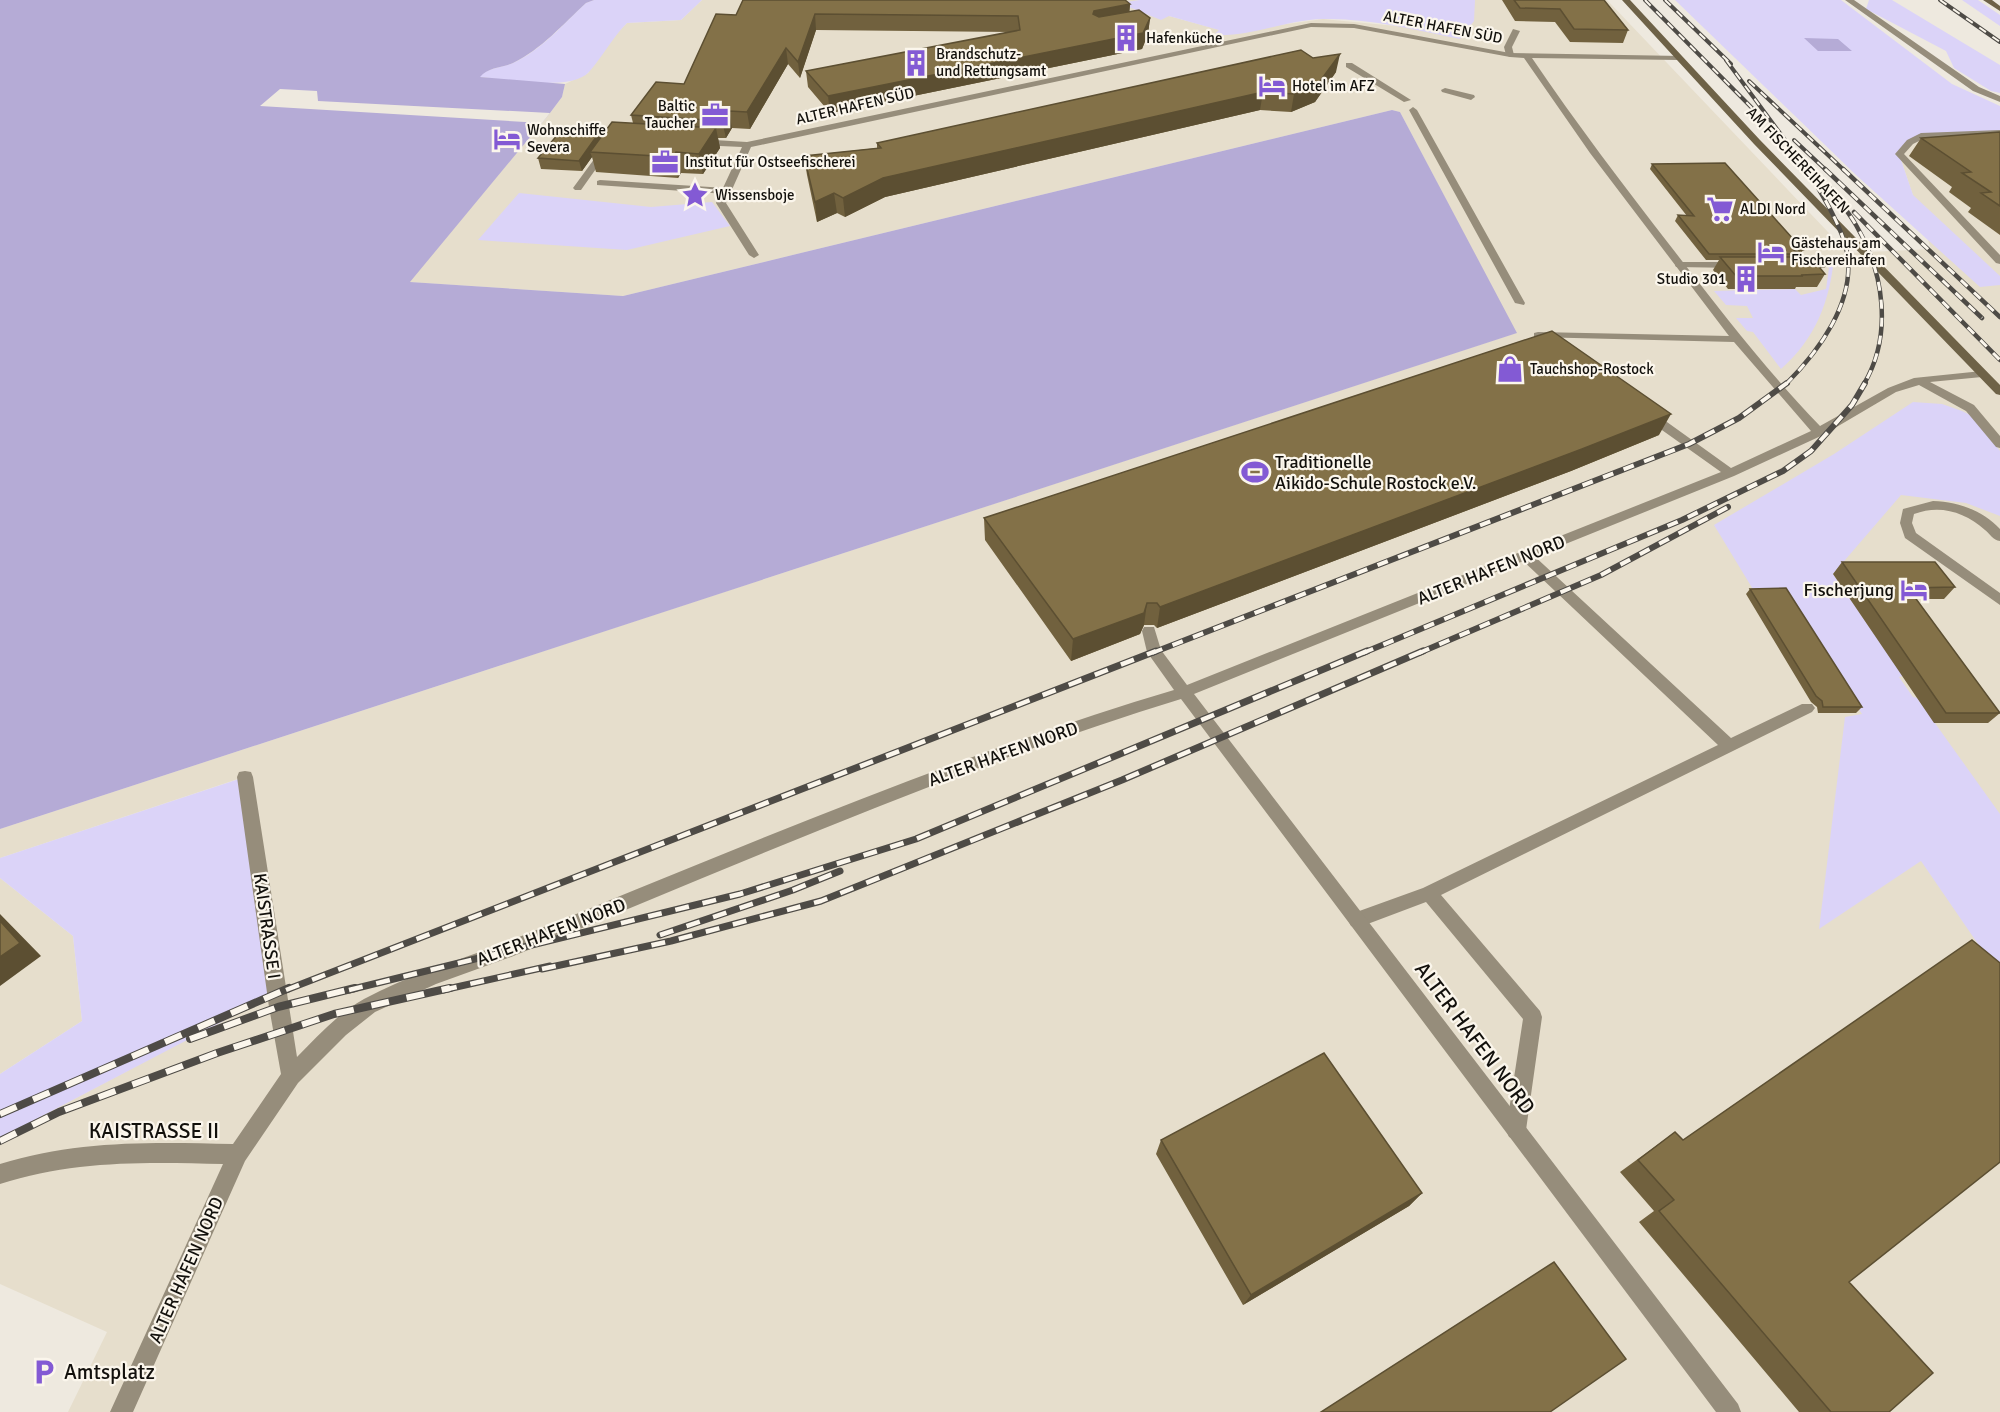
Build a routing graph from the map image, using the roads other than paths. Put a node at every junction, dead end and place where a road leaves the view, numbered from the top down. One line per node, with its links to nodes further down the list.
1 (1626, 0): 8 (street, AM FISCHEREIHAFEN)
2 (1849, 0): 12 (street)
3 (1987, 0): 4 (street)
4 (2000, 9)
5 (1516, 30): 6 (street)
6 (1510, 55): 7 (street, ALTER HAFEN SÜD); 20 (street, ALTER HAFEN SÜD)
7 (1527, 56): 8 (street, ALTER HAFEN SÜD); 26 (street)
8 (1678, 58): 33 (street, AM FISCHEREIHAFEN)
9 (1349, 65): 13 (street)
10 (1445, 90): 11 (street)
11 (1471, 97)
12 (2000, 99)
13 (1407, 100)
14 (1413, 110): 30 (street)
15 (551, 132): 17 (street)
16 (2000, 133): 25 (street)
17 (586, 135)
18 (614, 136): 22 (street)
19 (692, 142): 20 (street, ALTER HAFEN SÜD)
20 (747, 145): 23 (street)
21 (600, 183): 23 (street)
22 (578, 188)
23 (726, 191): 24 (street)
24 (754, 255)
25 (2000, 261)
26 (1680, 265): 27 (street); 31 (street)
27 (1747, 265)
28 (1780, 265): 29 (street)
29 (1824, 265)
30 (1520, 303)
31 (1738, 339): 32 (street); 37 (street)
32 (1557, 349)
33 (1982, 374): 34 (street, ALTER HAFEN NORD); 35 (street, AM FISCHEREIHAFEN)
34 (1918, 380): 37 (street, ALTER HAFEN NORD); 38 (street)
35 (2000, 392)
36 (1642, 410): 39 (street)
37 (1819, 432): 39 (street, ALTER HAFEN NORD)
38 (2000, 444)
39 (1730, 473): 41 (street, ALTER HAFEN NORD)
40 (2000, 537): 42 (street)
41 (1526, 556): 44 (street, ALTER HAFEN NORD); 46 (street)
42 (2000, 600)
43 (1149, 631): 44 (street, ALTER HAFEN NORD)
44 (1185, 692): 49 (street, ALTER HAFEN NORD); 50 (street, ALTER HAFEN NORD)
45 (1807, 708): 46 (street)
46 (1729, 746): 48 (street)
47 (244, 777): 50 (street, KAISTRASSE I)
48 (1429, 893): 49 (street); 51 (street)
49 (1357, 920): 51 (street, ALTER HAFEN NORD)
50 (291, 1076): 52 (street, ALTER HAFEN NORD)
51 (1516, 1130): 55 (street, ALTER HAFEN NORD)
52 (238, 1154): 53 (street, KAISTRASSE II); 54 (street, ALTER HAFEN NORD)
53 (0, 1174)
54 (121, 1412)
55 (1730, 1412)

